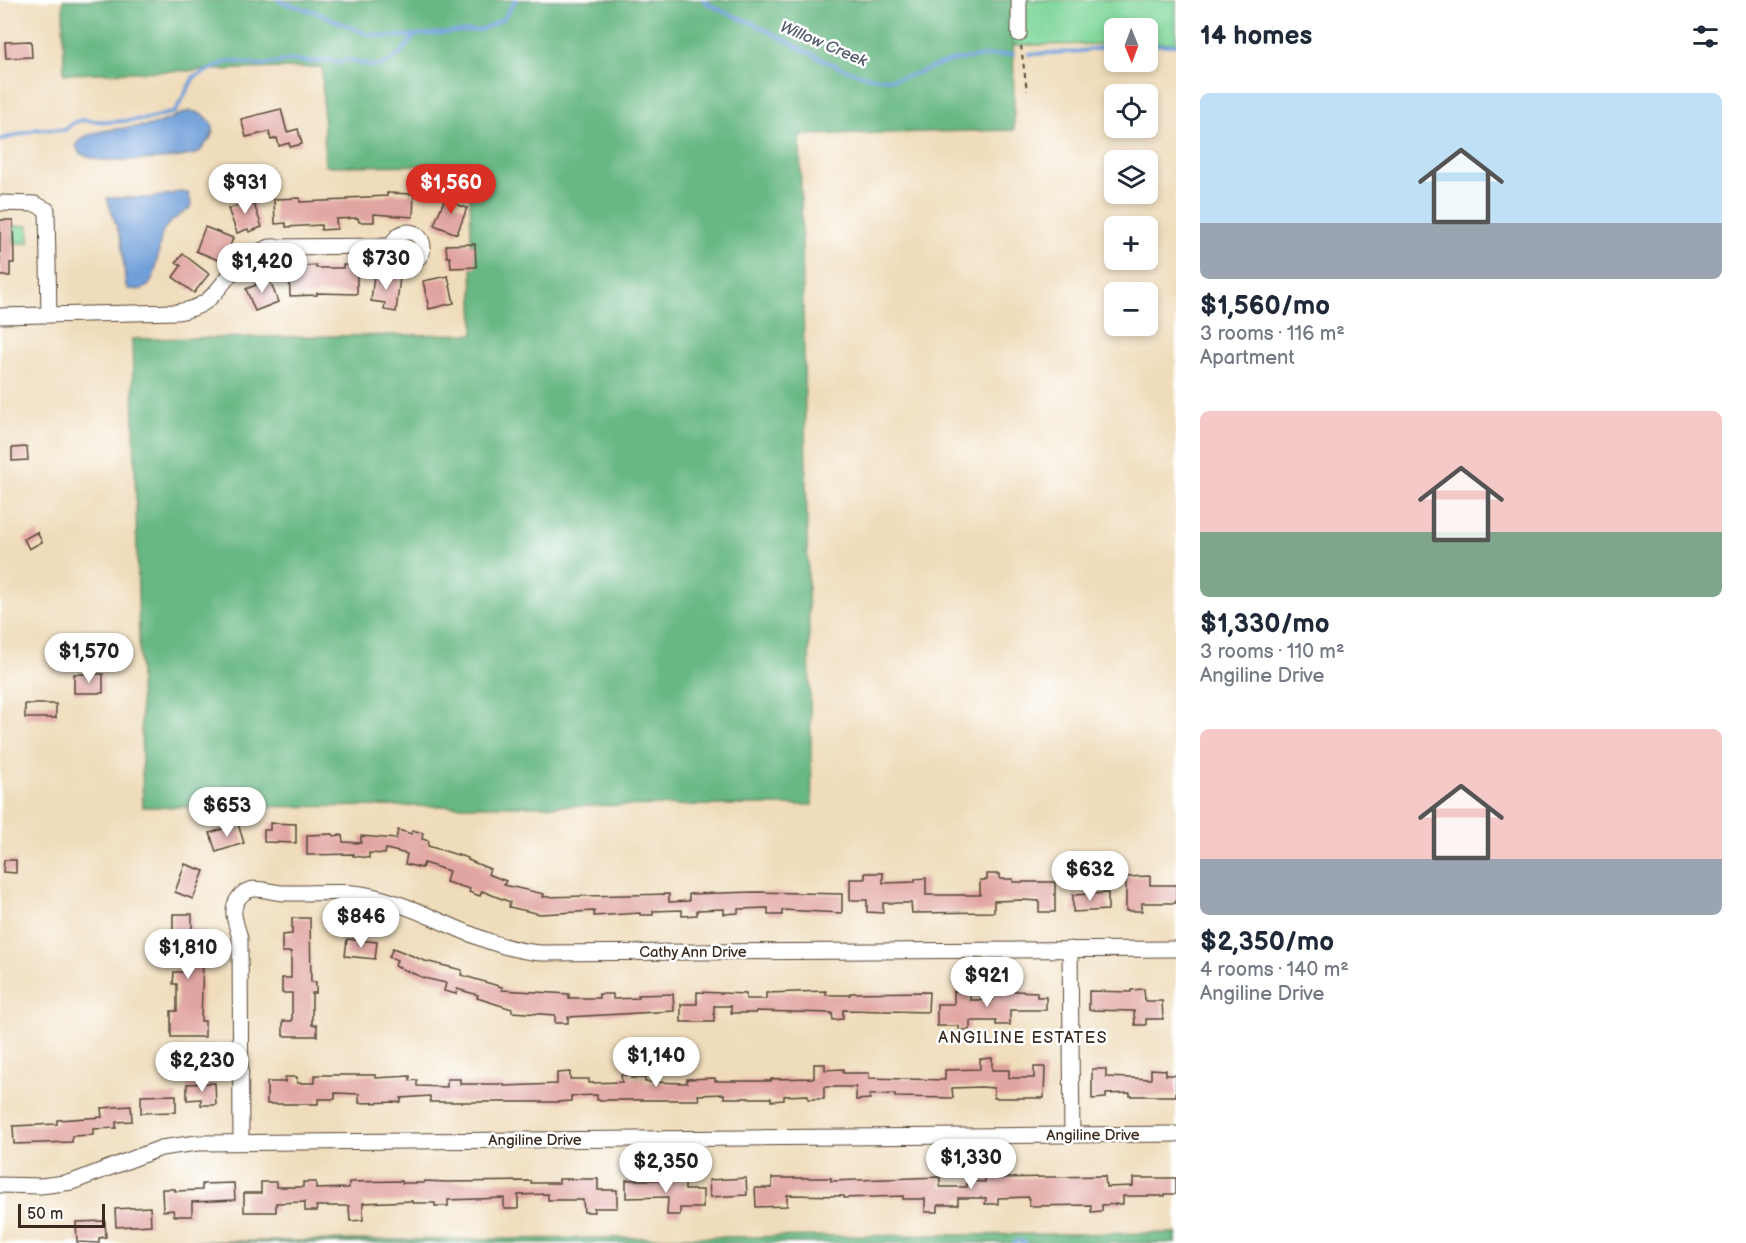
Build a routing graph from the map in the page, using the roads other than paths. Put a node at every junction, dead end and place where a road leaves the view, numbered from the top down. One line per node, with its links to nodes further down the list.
1 (1019, 0): 2 (street)
2 (1019, 34)
3 (0, 203): 5 (street)
4 (393, 246): 5 (street)
5 (49, 315): 6 (street)
6 (0, 316)
7 (1176, 949): 8 (street, Cathy Ann Drive)
8 (1070, 950): 10 (street); 11 (street, Cathy Ann Drive)
9 (1176, 1134): 10 (street, Angiline Drive)
10 (1072, 1135): 11 (street, Angiline Drive)
11 (241, 1142): 12 (street, Angiline Drive)
12 (3, 1186)

